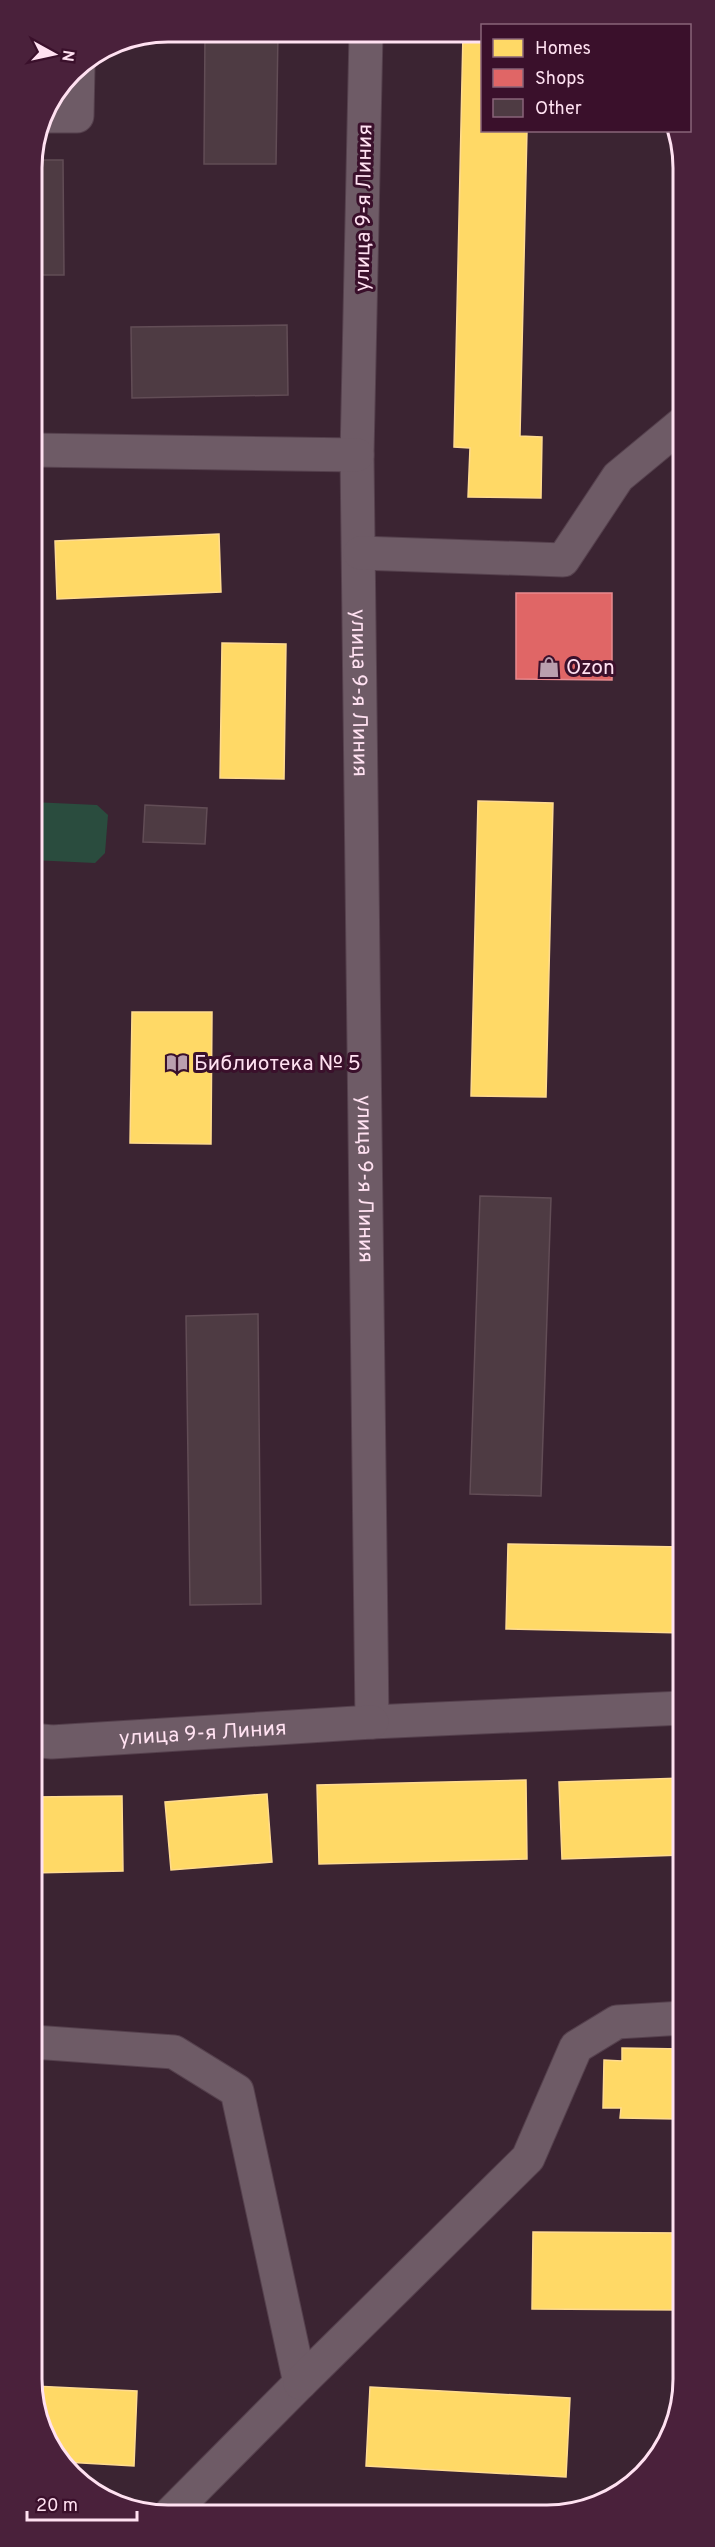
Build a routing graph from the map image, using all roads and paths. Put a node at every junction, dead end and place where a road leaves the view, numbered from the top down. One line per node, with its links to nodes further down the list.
1 (366, 42): 6 (street, улица 9-я Линия)
2 (78, 84): 3 (street)
3 (54, 116)
4 (673, 431): 7 (street)
5 (42, 450): 6 (street)
6 (357, 455): 7 (street, улица 9-я Линия)
7 (360, 553): 9 (street, улица 9-я Линия)
8 (673, 1708): 9 (street, улица 9-я Линия)
9 (372, 1722): 10 (street, улица 9-я Линия)
10 (42, 1741)
11 (673, 2019): 13 (street)
12 (42, 2043): 13 (street)
13 (300, 2383): 14 (street)
14 (179, 2505)

